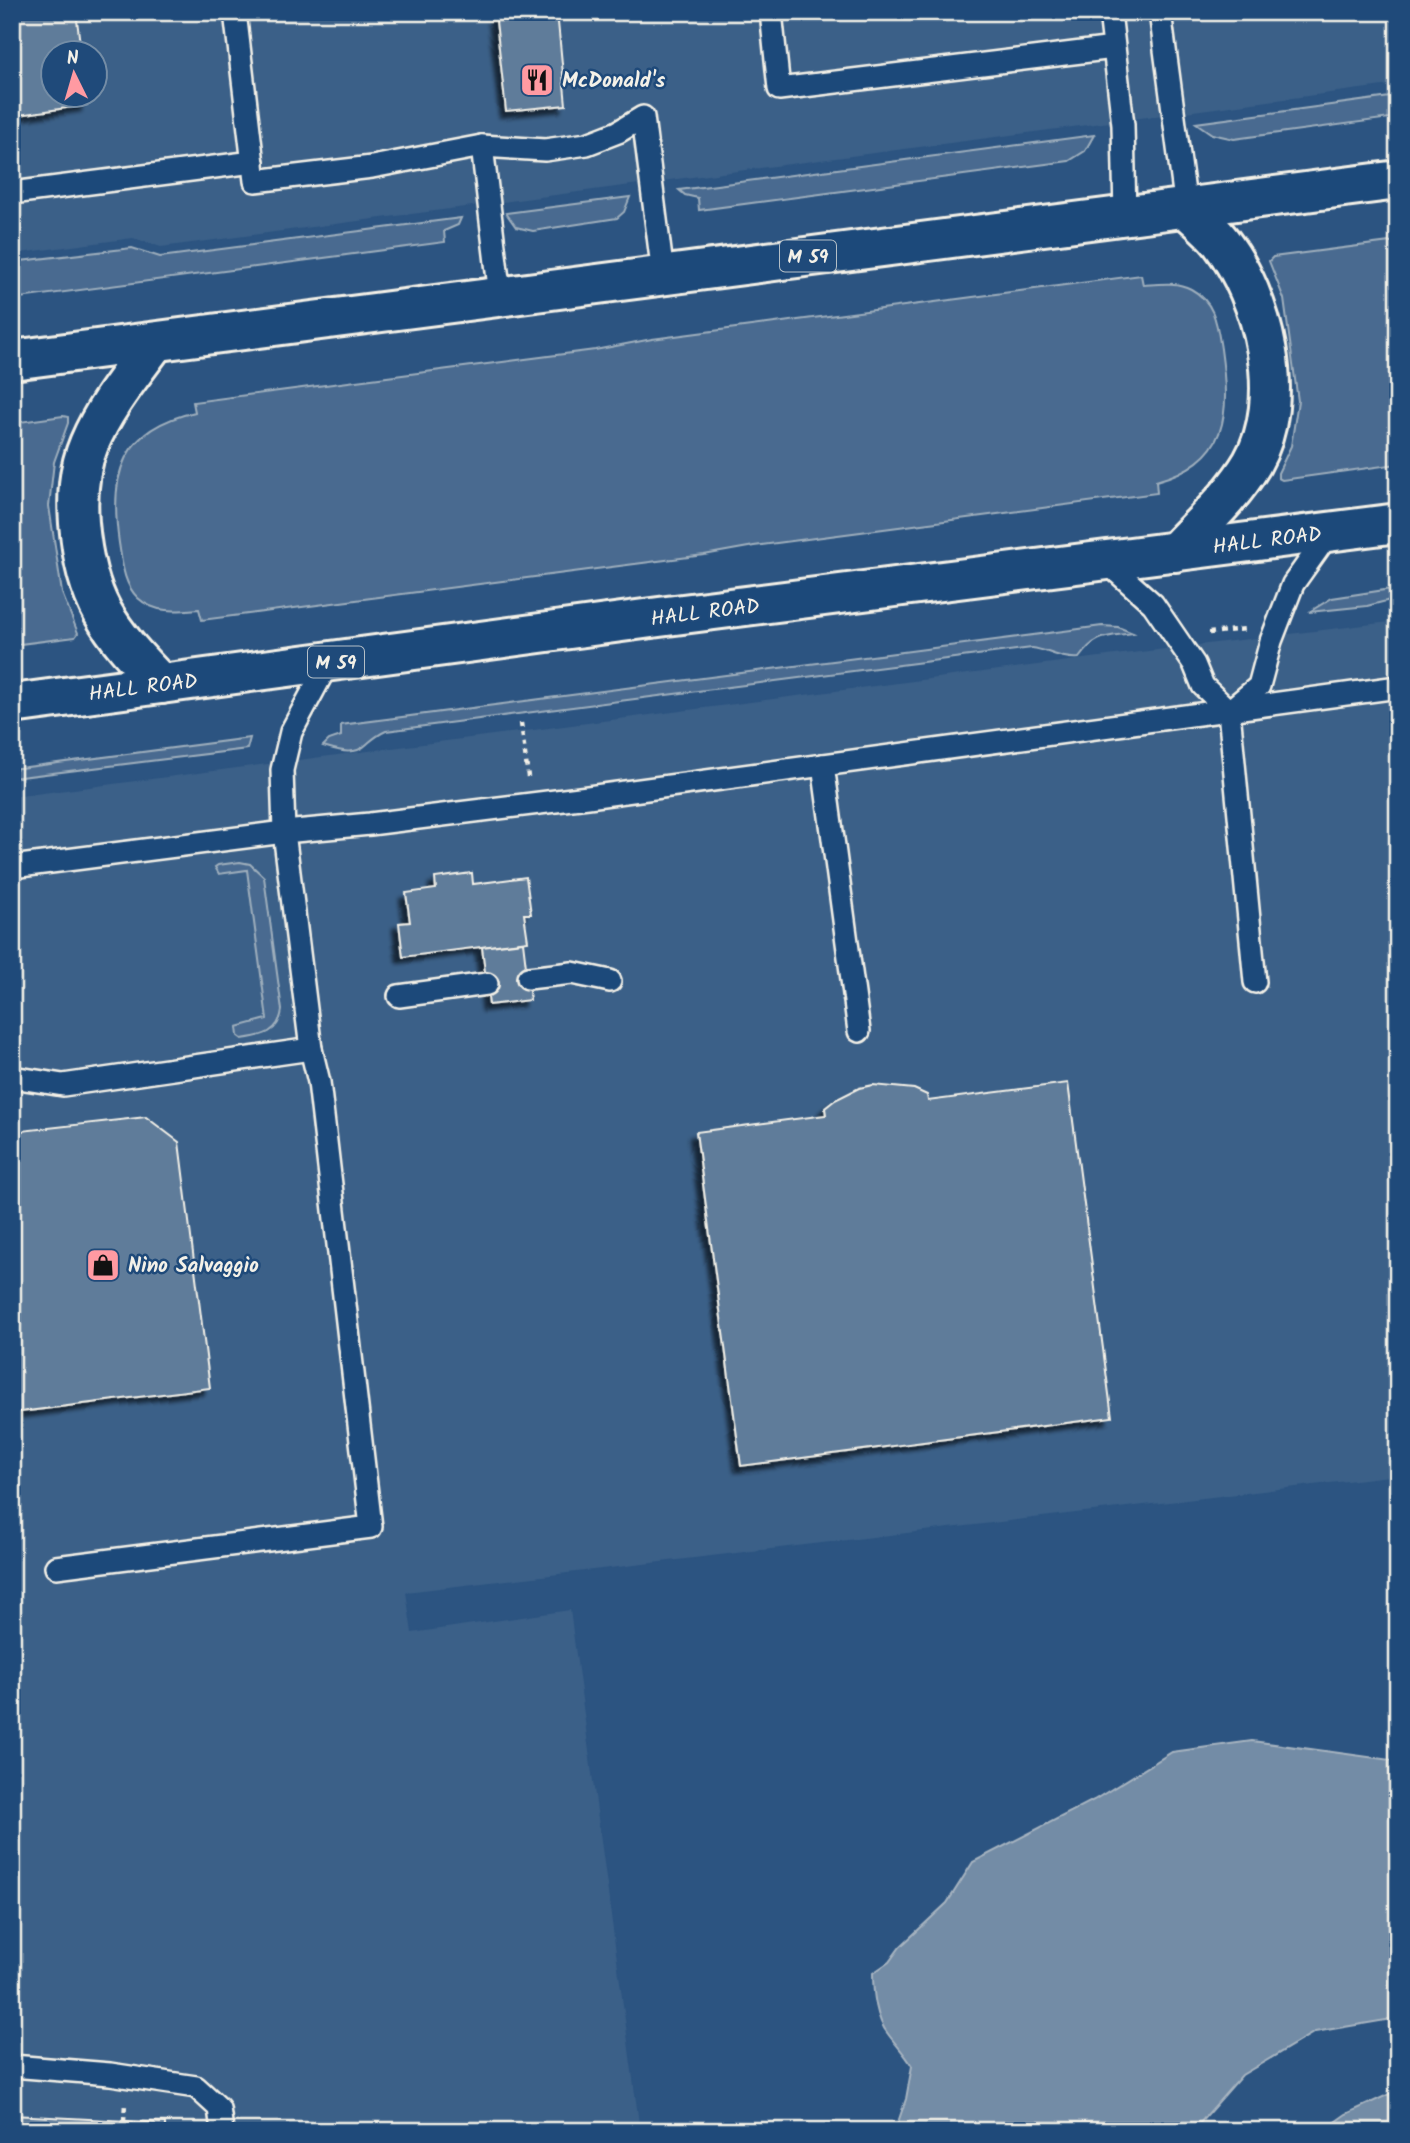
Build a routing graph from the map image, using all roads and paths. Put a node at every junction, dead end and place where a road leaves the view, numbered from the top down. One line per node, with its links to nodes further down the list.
1 (235, 12): 7 (lane)
2 (771, 12): 5 (lane)
3 (1110, 12): 5 (lane)
4 (1160, 12): 10 (lane)
5 (1114, 48): 11 (lane)
6 (482, 146): 7 (lane); 12 (lane); 13 (lane)
7 (253, 162): 9 (lane)
8 (1398, 180): 10 (highway, M 59)
9 (12, 193)
10 (1186, 208): 11 (highway, M 59); 18 (highway)
11 (1125, 216): 12 (highway, M 59)
12 (663, 275): 13 (highway, M 59)
13 (500, 296): 14 (highway, M 59)
14 (155, 341): 15 (highway, M 59); 23 (highway)
15 (12, 360)
16 (1398, 523): 17 (highway, HALL ROAD / M 59)
17 (1330, 532): 18 (highway, HALL ROAD / M 59); 26 (lane)
18 (1174, 552): 19 (highway, HALL ROAD / M 59)
19 (1105, 561): 22 (highway, HALL ROAD / M 59); 26 (lane)
20 (1253, 628): 21 (path)
21 (1198, 635)
22 (328, 663): 23 (highway, HALL ROAD / M 59); 30 (lane)
23 (161, 684): 25 (highway, HALL ROAD / M 59)
24 (1398, 687): 26 (lane)
25 (12, 704)
26 (1228, 711): 28 (lane); 34 (lane)
27 (521, 723): 29 (path)
28 (823, 765): 30 (lane); 37 (lane)
29 (528, 777)
30 (284, 832): 31 (lane); 38 (lane)
31 (12, 867)
32 (528, 978): 33 (lane)
33 (610, 981)
34 (1255, 982)
35 (487, 984): 36 (lane)
36 (399, 996)
37 (859, 1031)
38 (311, 1049): 39 (lane); 40 (lane)
39 (12, 1077)
40 (56, 1567)
41 (12, 2066): 44 (lane)
42 (125, 2099): 43 (path)
43 (124, 2121)
44 (222, 2131)

